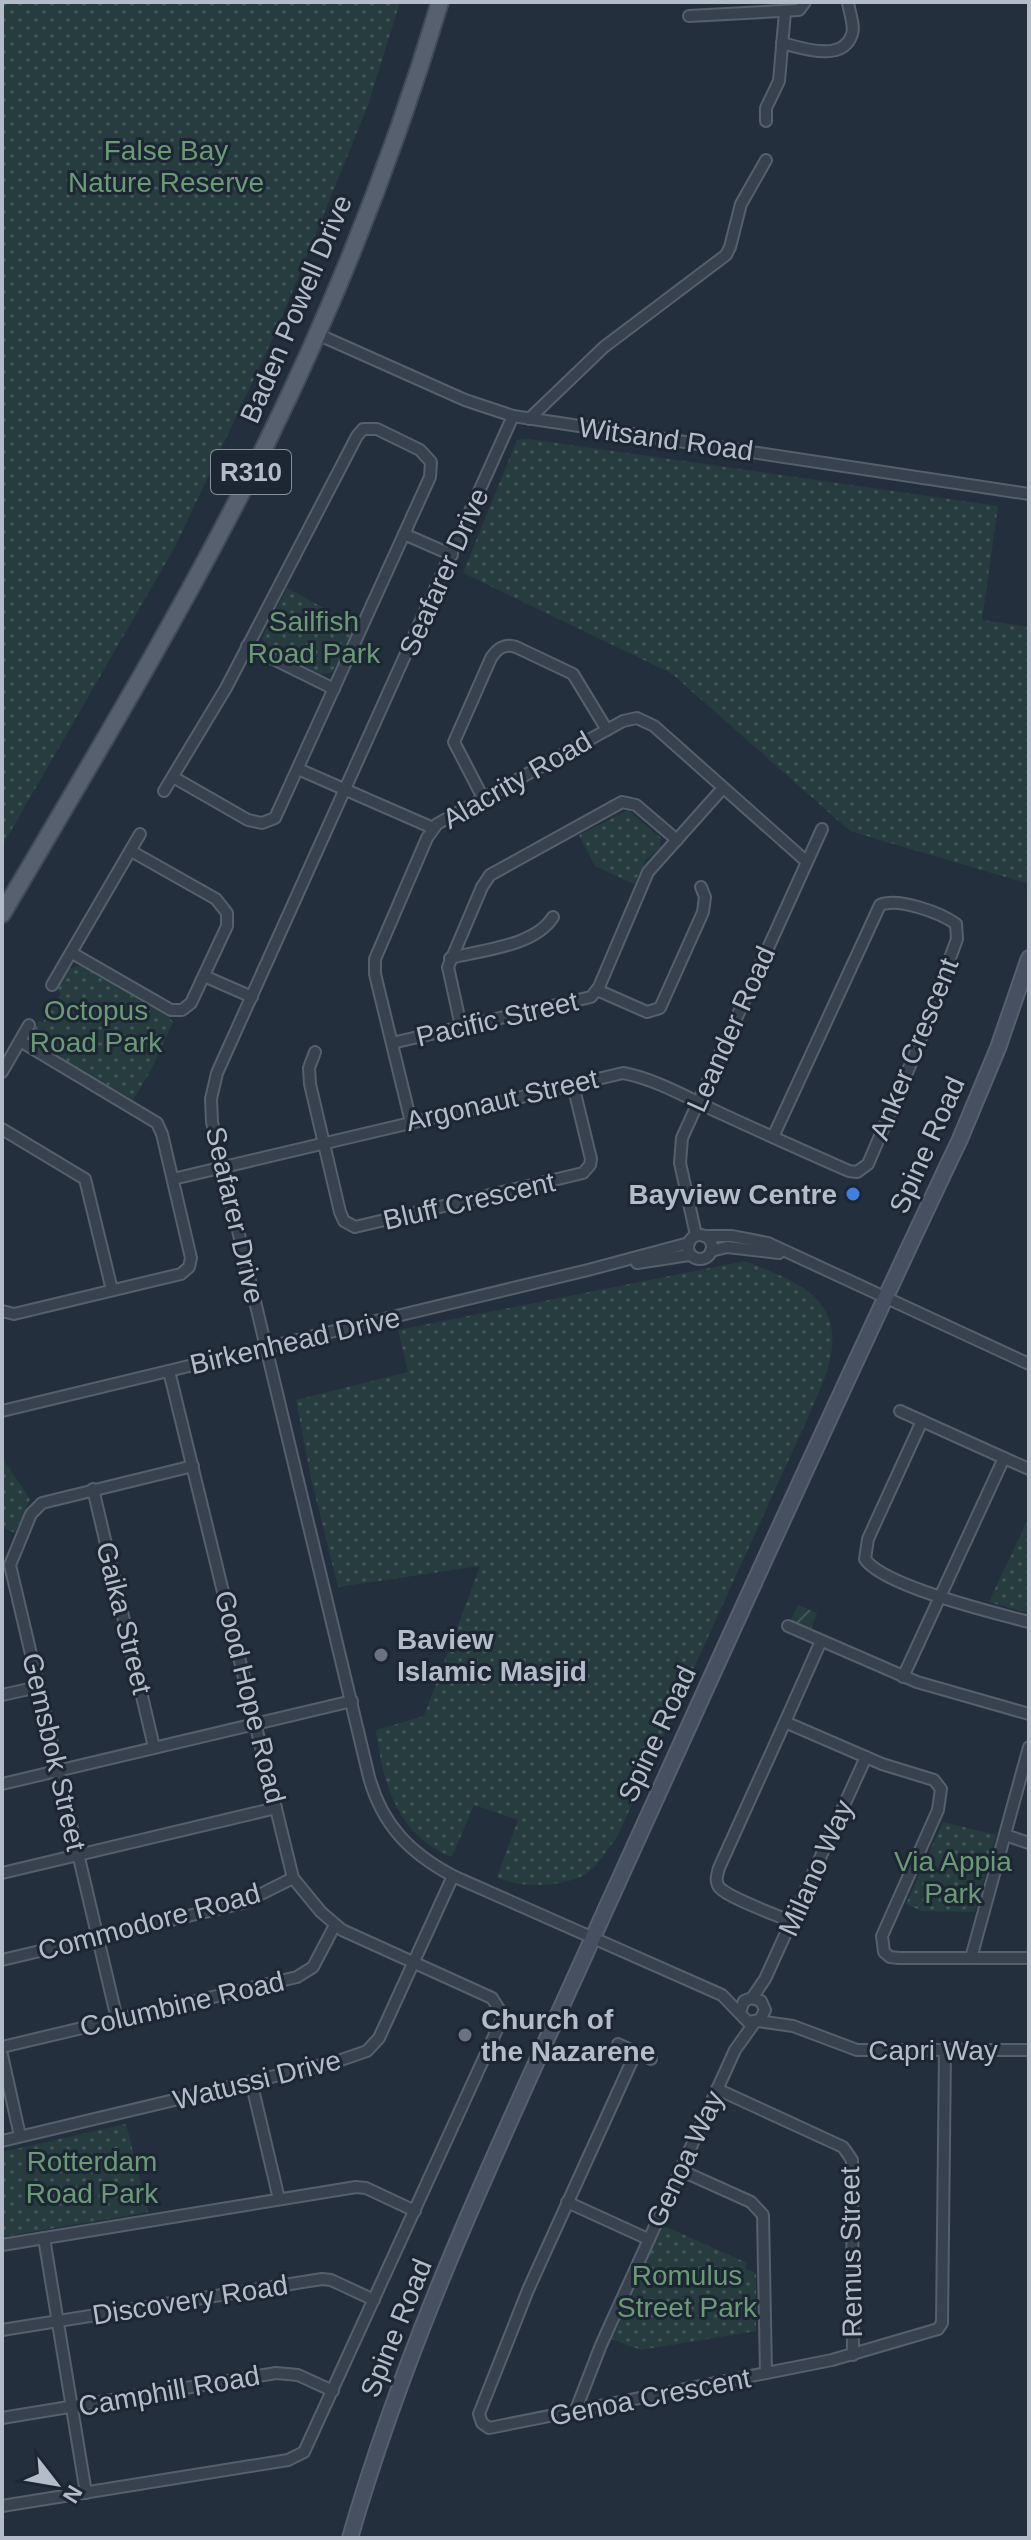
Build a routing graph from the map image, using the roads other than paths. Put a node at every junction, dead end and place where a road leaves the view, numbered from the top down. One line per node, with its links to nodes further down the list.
1 (440, 2): 9 (main road, Baden Powell Drive / R310)
2 (805, 2): 4 (street)
3 (848, 2): 6 (street)
4 (785, 12): 5 (street); 6 (street)
5 (689, 16)
6 (782, 43): 7 (street)
7 (766, 121)
8 (766, 160): 11 (street)
9 (317, 334): 10 (street, Witsand Road); 31 (main road, Baden Powell Drive / R310)
10 (513, 416): 11 (street, Witsand Road); 14 (street, Seafarer Drive)
11 (529, 419): 12 (street, Witsand Road)
12 (1029, 494)
13 (404, 534): 14 (street); 15 (street); 16 (street)
14 (452, 555): 21 (street, Seafarer Drive)
15 (247, 646): 16 (street); 19 (street)
16 (334, 689): 18 (street)
17 (607, 730): 20 (street, Alacrity Road); 23 (street, Alacrity Road); 23 (street)
18 (298, 769): 19 (street); 21 (street)
19 (173, 777): 22 (street)
20 (723, 788): 27 (street, Pacific Street); 29 (street, Alacrity Road)
21 (346, 789): 24 (street); 39 (street, Seafarer Drive)
22 (164, 791)
23 (483, 798): 24 (street, Alacrity Road)
24 (433, 828): 43 (street, Alacrity Road)
25 (822, 829): 29 (street, Leander Road)
26 (140, 834): 28 (street)
27 (677, 840): 34 (street); 38 (street, Pacific Street)
28 (131, 851): 33 (street); 36 (street)
29 (807, 862): 47 (street, Leander Road)
30 (701, 887): 38 (street)
31 (2, 914)
32 (553, 917): 34 (street)
33 (72, 953): 36 (street); 37 (street)
34 (450, 958): 41 (street)
35 (1029, 958): 58 (main road, Spine Road)
36 (204, 976): 39 (street)
37 (52, 985)
38 (597, 990): 41 (street, Pacific Street)
39 (252, 997): 52 (street, Seafarer Drive)
40 (29, 1025): 42 (street)
41 (461, 1026): 43 (street, Pacific Street)
42 (20, 1041): 45 (street); 53 (street)
43 (392, 1043): 48 (street, Alacrity Road)
44 (315, 1052): 51 (street)
45 (2, 1072)
46 (573, 1085): 47 (street, Argonaut Street); 48 (street, Argonaut Street); 51 (street, Bluff Crescent)
47 (698, 1102): 50 (street, Argonaut Street); 54 (street, Leander Road)
48 (411, 1122): 51 (street, Argonaut Street)
49 (2, 1129): 57 (street)
50 (773, 1137): 50 (street, Anker Crescent)
51 (324, 1142): 52 (street, Argonaut Street)
52 (222, 1167): 53 (street, Argonaut Street); 60 (street, Seafarer Drive)
53 (173, 1179): 57 (street)
54 (694, 1242): 55 (street, Leander Road); 55 (street, Birkenhead Drive); 56 (street, Birkenhead Drive); 60 (street, Birkenhead Drive)
55 (711, 1251): 56 (street, Birkenhead Drive)
56 (789, 1254): 58 (street, Birkenhead Drive)
57 (112, 1290): 59 (street)
58 (885, 1298): 61 (street, Birkenhead Drive); 95 (main road, Spine Road)
59 (2, 1311)
60 (267, 1348): 62 (street, Birkenhead Drive); 77 (street, Seafarer Drive)
61 (1029, 1364)
62 (169, 1371): 63 (street, Birkenhead Drive); 67 (street, Good Hope Road)
63 (2, 1411)
64 (900, 1411): 65 (street)
65 (922, 1421): 66 (street); 70 (street)
66 (1004, 1458): 68 (street); 70 (street)
67 (193, 1466): 69 (street, Gemsbok Street); 80 (street, Good Hope Road)
68 (1029, 1469)
69 (93, 1489): 75 (street, Gemsbok Street); 81 (street, Gaika Street)
70 (939, 1597): 71 (street); 74 (street)
71 (1029, 1622)
72 (788, 1626): 73 (street)
73 (821, 1641): 74 (street); 79 (street)
74 (903, 1677): 78 (street)
75 (38, 1687): 76 (street); 84 (street, Gemsbok Street)
76 (2, 1695)
77 (352, 1701): 80 (street); 91 (street, Seafarer Drive)
78 (1029, 1714)
79 (785, 1722): 83 (street); 93 (street)
80 (256, 1723): 81 (street); 86 (street, Good Hope Road)
81 (154, 1747): 84 (street)
82 (1029, 1747): 87 (street)
83 (866, 1757): 93 (street, Milano Way); 97 (street)
84 (58, 1771): 85 (street); 89 (street, Gemsbok Street)
85 (2, 1784)
86 (276, 1808): 89 (street); 92 (street, Good Hope Road)
87 (1005, 1835): 88 (street); 97 (street)
88 (1029, 1843)
89 (78, 1855): 90 (street); 96 (street, Gemsbok Street)
90 (2, 1873)
91 (453, 1876): 95 (street, Seafarer Drive); 100 (street, Watussi Drive)
92 (293, 1878): 94 (street, Good Hope Road); 96 (street, Commodore Road)
93 (792, 1922): 102 (street, Milano Way)
94 (335, 1925): 100 (street, Good Hope Road); 104 (street, Columbine Road)
95 (594, 1936): 101 (street, Capri Way); 137 (main road, Spine Road)
96 (98, 1937): 99 (street, Commodore Road); 104 (street, Gemsbok Street)
97 (971, 1958): 98 (street)
98 (1029, 1958)
99 (2, 1960)
100 (413, 1962): 115 (street, Watussi Drive); 122 (street, Good Hope Road)
101 (722, 1995): 102 (street, Capri Way); 103 (street, Capri Way)
102 (756, 2001): 103 (street); 105 (street); 106 (street, Capri Way)
103 (741, 2014): 105 (street); 107 (street, Genoa Way)
104 (117, 2019): 109 (street, Columbine Road)
105 (757, 2022): 106 (street, Capri Way); 107 (street, Genoa Way)
106 (793, 2026): 110 (street, Capri Way)
107 (740, 2041): 116 (street, Genoa Way)
108 (618, 2044): 112 (street)
109 (2, 2047)
110 (945, 2050): 111 (street, Capri Way); 129 (street, Genoa Crescent)
111 (1029, 2050)
112 (636, 2052): 114 (street); 121 (street, Genoa Crescent)
113 (2, 2055): 117 (street)
114 (651, 2059)
115 (251, 2081): 117 (street, Watussi Drive); 120 (street)
116 (717, 2089): 119 (street, Genoa Way); 129 (street, Remus Street)
117 (20, 2136): 118 (street, Watussi Drive)
118 (2, 2141)
119 (680, 2170): 124 (street, Genoa Way); 130 (street)
120 (279, 2199): 122 (street); 123 (street)
121 (567, 2202): 124 (street); 133 (street, Genoa Crescent)
122 (415, 2211): 126 (street)
123 (44, 2238): 125 (street); 127 (street)
124 (648, 2239): 133 (street, Genoa Way)
125 (2, 2245)
126 (374, 2300): 127 (street, Discovery Road); 131 (street)
127 (58, 2321): 128 (street, Discovery Road); 132 (street)
128 (2, 2330)
129 (853, 2355): 130 (street, Genoa Crescent)
130 (766, 2373): 133 (street, Genoa Crescent)
131 (333, 2391): 132 (street, Camphill Road); 135 (street)
132 (72, 2407): 134 (street, Camphill Road); 135 (street)
133 (575, 2412)
134 (2, 2418)
135 (86, 2493): 136 (street)
136 (2, 2506)
137 (350, 2538)

